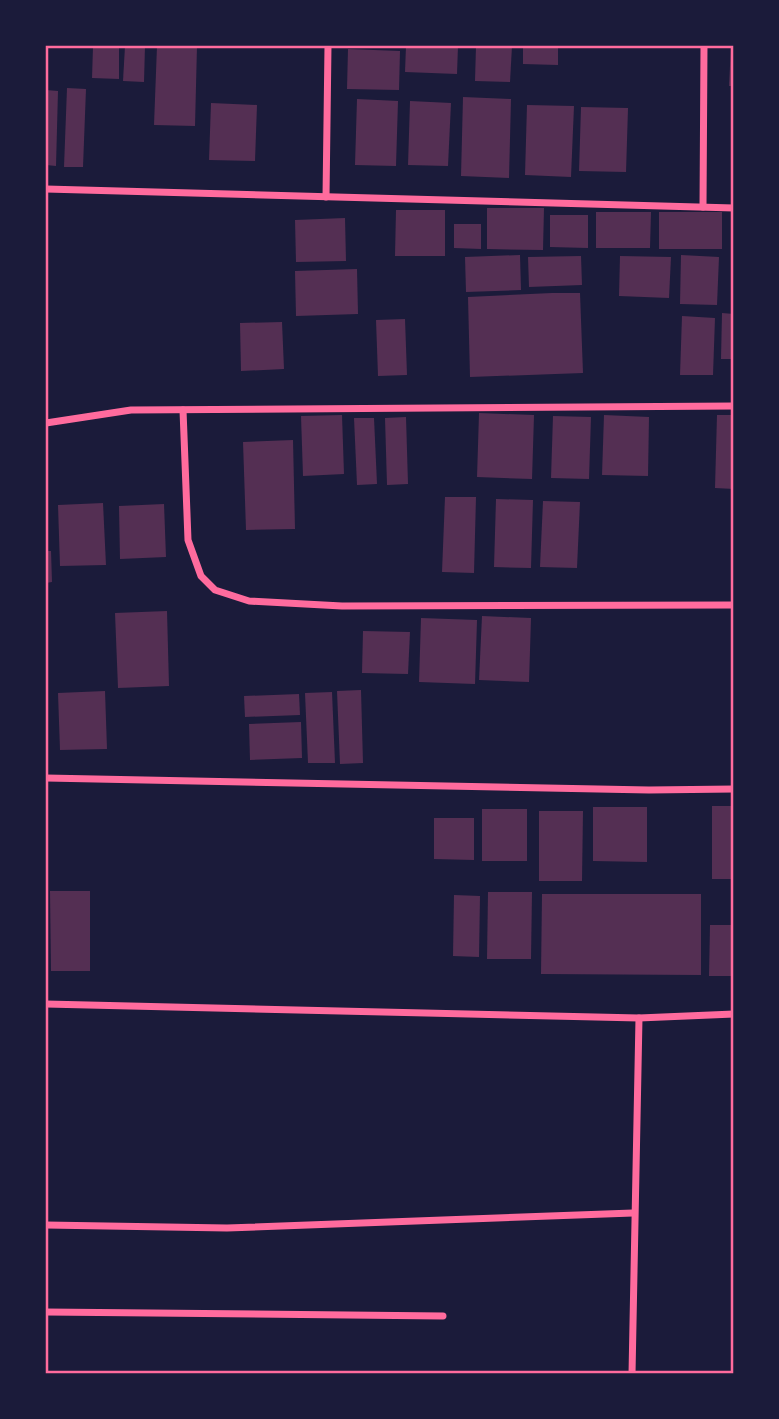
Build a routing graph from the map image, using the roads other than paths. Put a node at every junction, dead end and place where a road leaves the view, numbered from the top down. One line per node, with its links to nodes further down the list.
1 (328, 46): 4 (street)
2 (704, 46): 5 (street)
3 (46, 189): 4 (street)
4 (326, 197): 5 (street)
5 (703, 207): 6 (street)
6 (733, 208)
7 (733, 406): 8 (street)
8 (183, 410): 9 (street); 10 (street)
9 (46, 423)
10 (733, 605)
11 (46, 778): 12 (street)
12 (733, 789)
13 (46, 1004): 15 (street)
14 (733, 1014): 15 (street)
15 (639, 1018): 16 (street)
16 (633, 1213): 17 (street); 20 (street)
17 (46, 1225)
18 (46, 1312): 19 (street)
19 (443, 1316)
20 (632, 1374)

